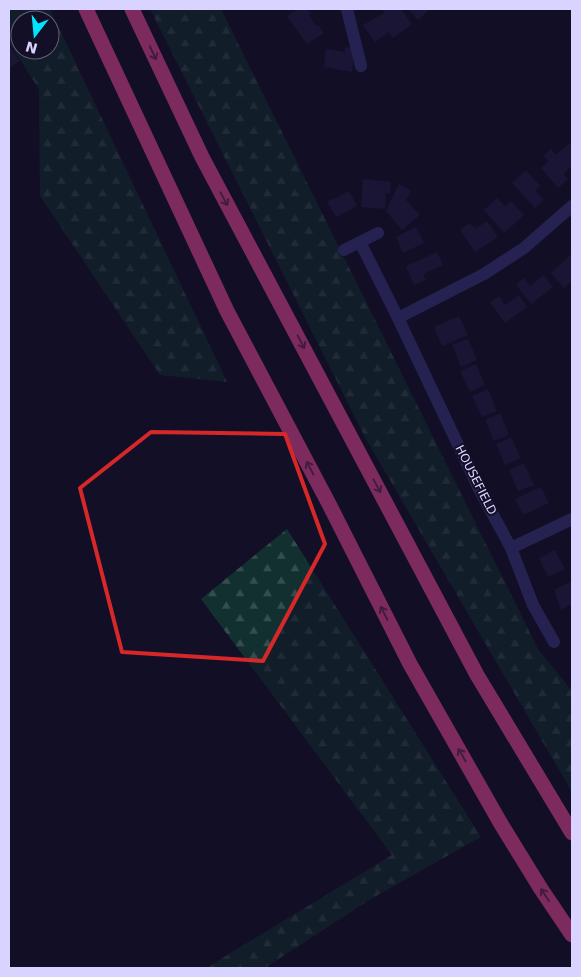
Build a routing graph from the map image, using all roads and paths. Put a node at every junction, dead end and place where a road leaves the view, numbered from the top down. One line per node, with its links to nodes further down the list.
1 (86, 9): 14 (highway, one-way to 1)
2 (132, 9): 13 (highway, one-way to 13)
3 (347, 9): 4 (street)
4 (361, 66)
5 (572, 206): 9 (street)
6 (378, 233): 7 (street)
7 (360, 242): 8 (street); 9 (street, HOUSEFIELD)
8 (344, 250)
9 (398, 318): 11 (street, HOUSEFIELD)
10 (572, 519): 11 (street)
11 (511, 548): 12 (street, HOUSEFIELD)
12 (554, 642)
13 (572, 832)
14 (572, 935)

